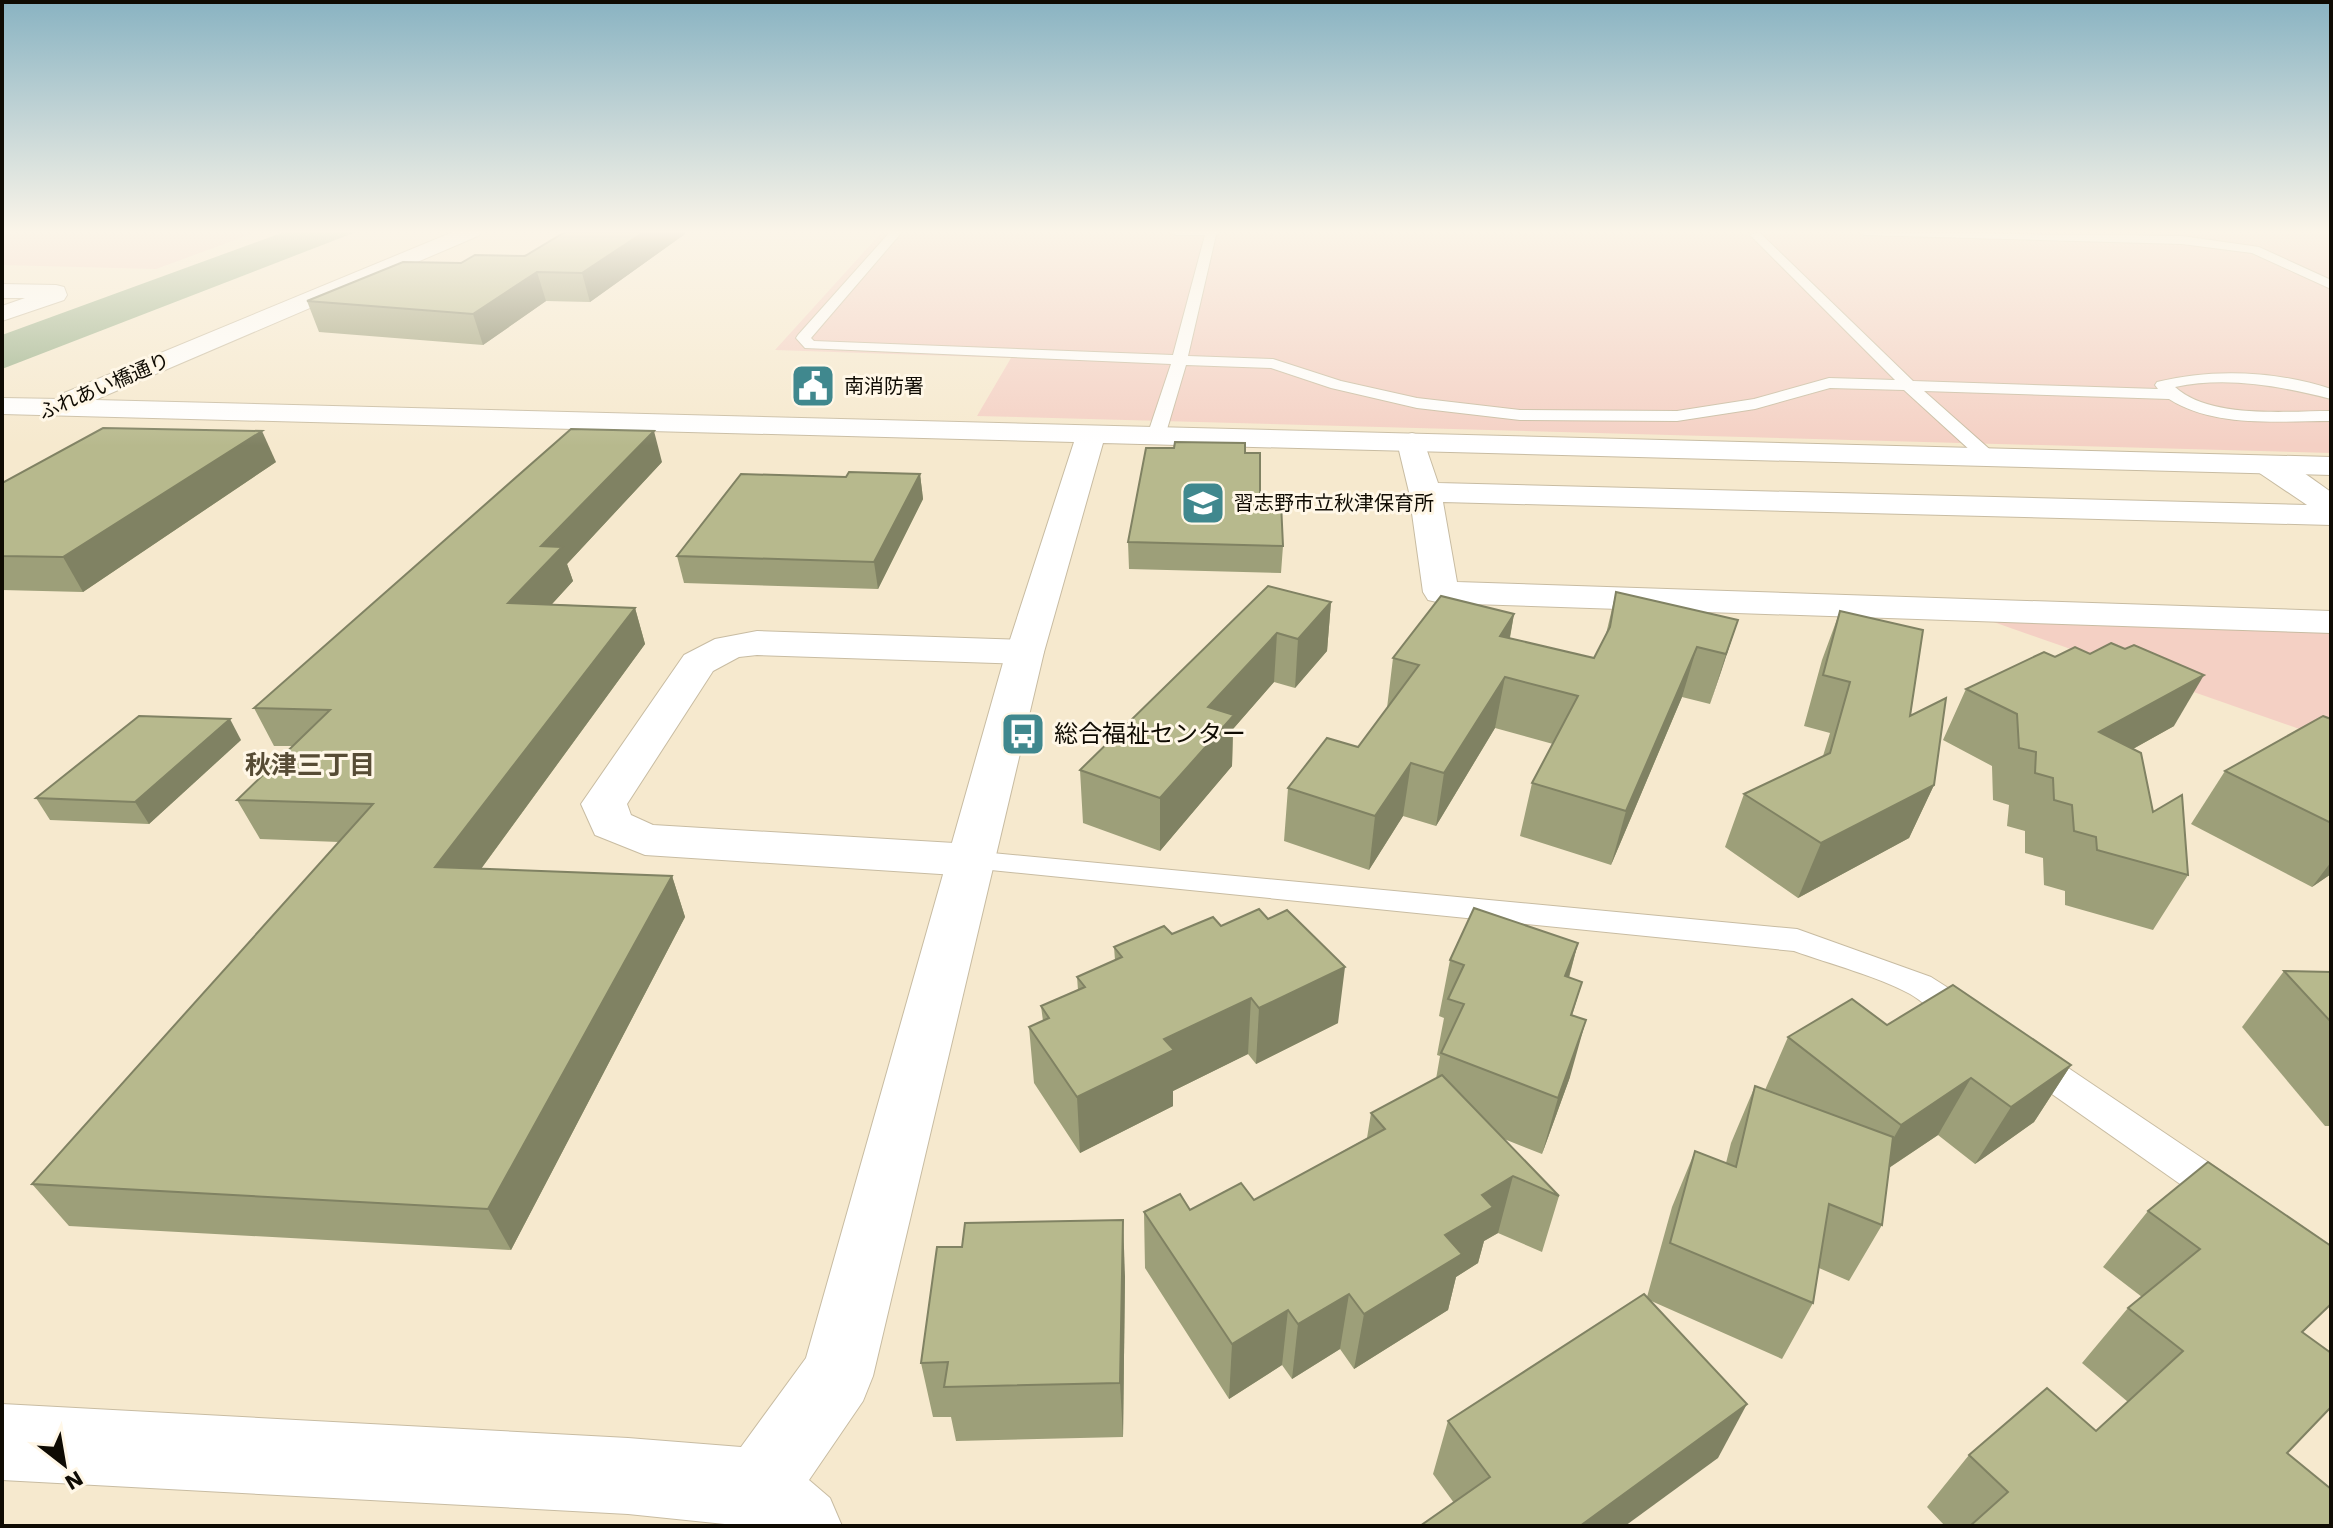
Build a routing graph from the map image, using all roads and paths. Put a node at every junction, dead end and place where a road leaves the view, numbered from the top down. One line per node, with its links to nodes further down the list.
1 (32, 303): 7 (street)
2 (269, 303): 13 (street, ふれあい橋通り)
3 (302, 303): 12 (street, ふれあい橋通り)
4 (833, 303): 8 (lane)
5 (1195, 303): 8 (lane)
6 (1825, 303): 9 (lane)
7 (2, 314)
8 (1180, 359): 9 (lane); 16 (lane)
9 (1908, 385): 10 (lane); 18 (lane)
10 (2169, 394): 11 (lane); 14 (lane)
11 (2331, 394)
12 (53, 408): 13 (street, ふれあい橋通り); 15 (street)
13 (4, 413)
14 (2331, 416)
15 (1091, 434): 16 (street); 25 (street)
16 (1156, 436): 17 (street)
17 (1412, 442): 18 (street); 21 (street)
18 (1989, 458): 19 (street)
19 (2266, 464): 20 (street); 22 (street)
20 (2331, 466)
21 (1425, 492): 23 (street); 24 (street)
22 (2331, 506)
23 (2331, 515)
24 (2331, 622)
25 (1025, 652): 26 (street); 26 (street)
26 (971, 860): 27 (lane); 29 (street)
27 (2254, 1214)
28 (2, 1442): 29 (street)
29 (780, 1506)

